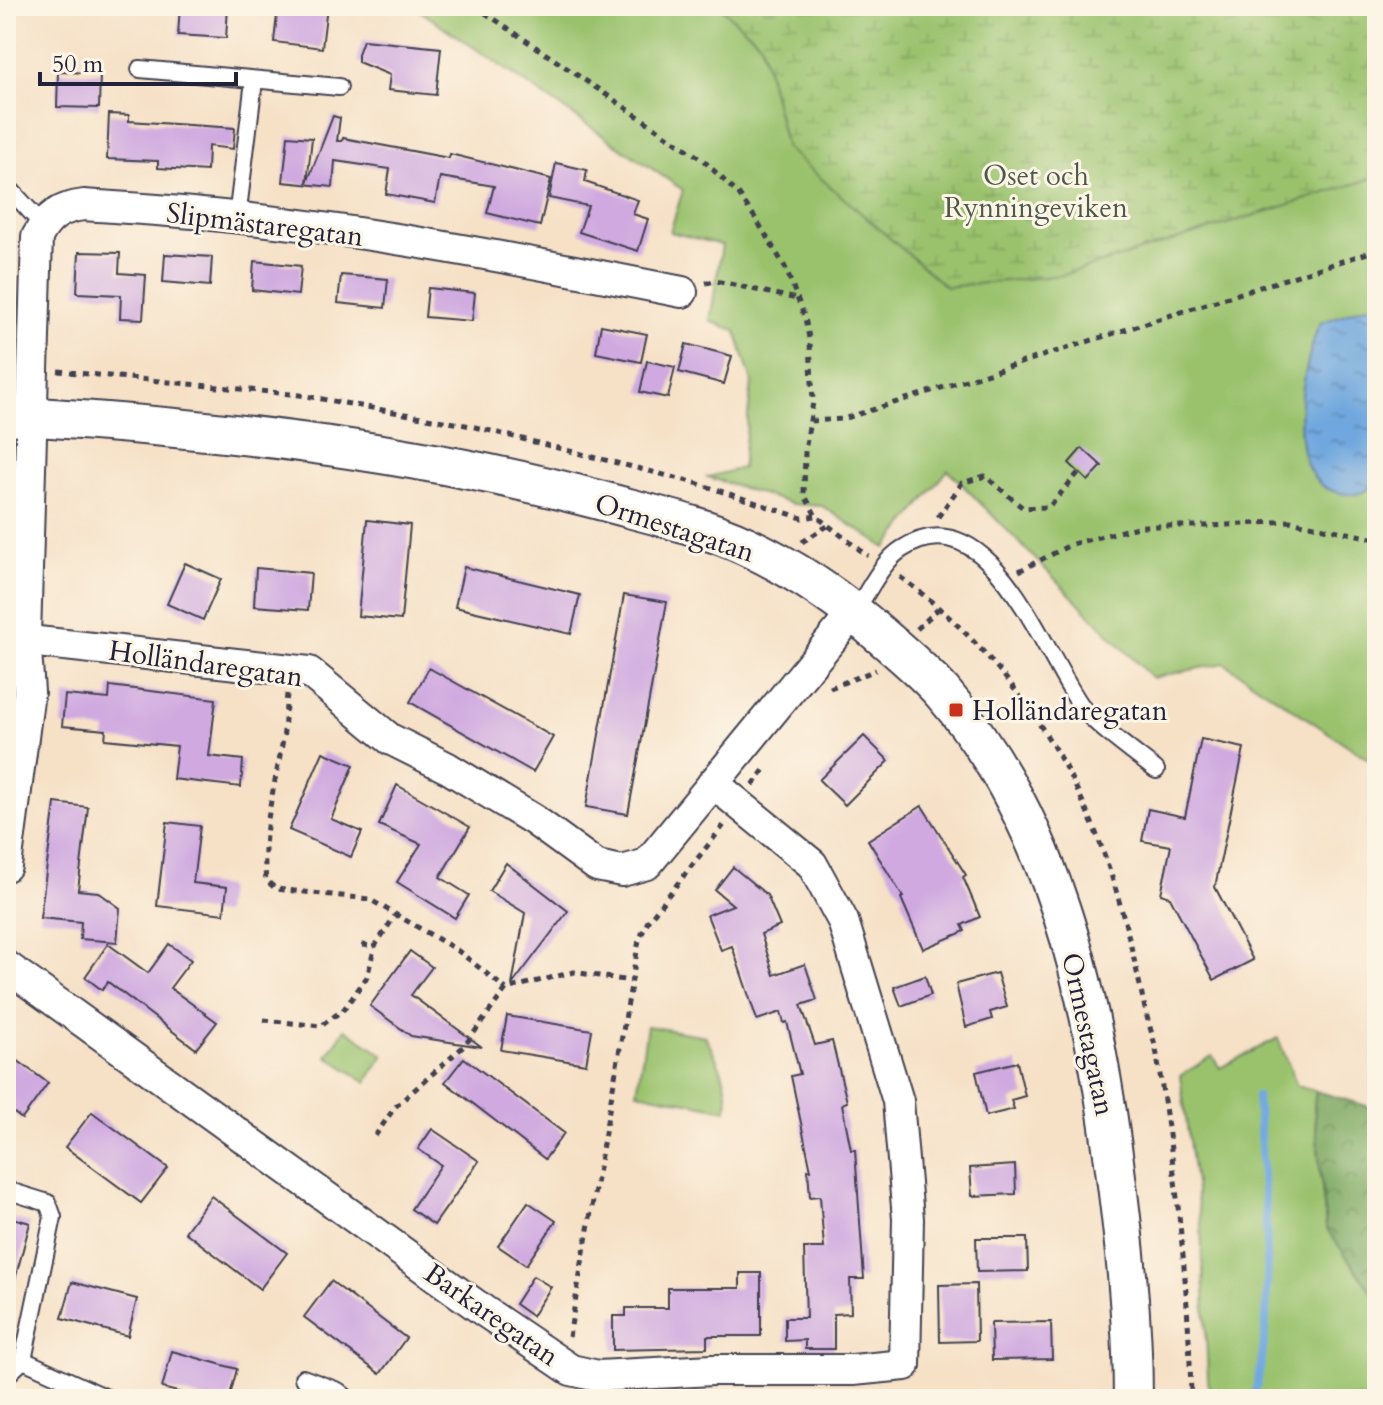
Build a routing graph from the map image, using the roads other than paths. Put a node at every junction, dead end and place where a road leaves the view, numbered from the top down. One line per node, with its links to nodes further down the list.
1 (140, 69): 2 (lane)
2 (254, 81): 3 (lane); 5 (lane)
3 (339, 87)
4 (6, 185): 6 (lane)
5 (237, 218): 6 (street, Slipmästaregatan); 7 (street, Slipmästaregatan)
6 (43, 225): 8 (street)
7 (682, 292)
8 (18, 416): 9 (street, Ormestagatan); 10 (street)
9 (854, 612): 11 (lane); 12 (street, Holländaregatan); 21 (street, Ormestagatan)
10 (15, 634): 12 (street, Holländaregatan); 13 (street)
11 (1156, 770)
12 (713, 783): 14 (street, Barkaregatan)
13 (6, 866)
14 (6, 966)
15 (6, 1190): 16 (lane)
16 (23, 1360): 17 (lane); 19 (lane)
17 (6, 1376)
18 (303, 1378): 20 (lane)
19 (109, 1399)
20 (348, 1399)
21 (1133, 1399)

